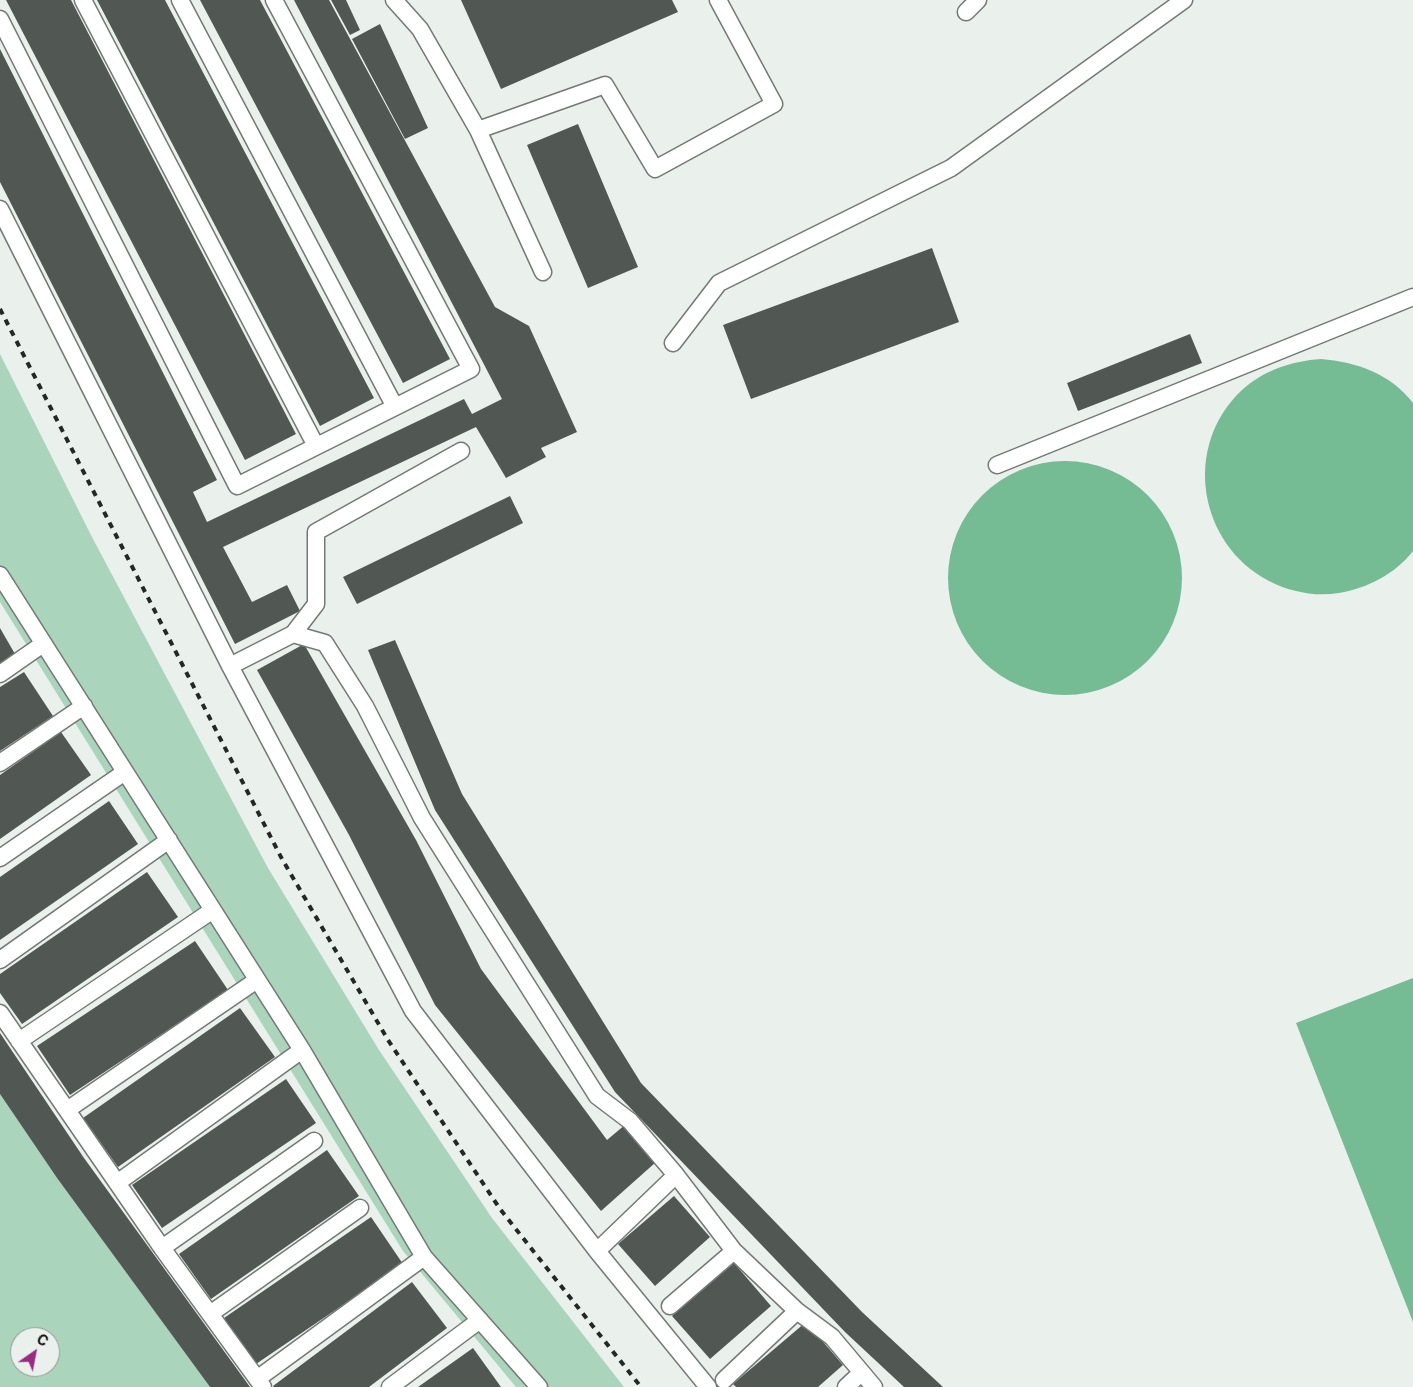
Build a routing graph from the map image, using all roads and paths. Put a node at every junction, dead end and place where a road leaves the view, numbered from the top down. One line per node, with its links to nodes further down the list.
1 (83, 0): 16 (lane)
2 (180, 0): 15 (lane)
3 (274, 0): 15 (lane)
4 (394, 0): 10 (lane)
5 (718, 0): 10 (lane)
6 (978, 0): 8 (lane)
7 (1184, 0): 14 (lane)
8 (966, 12)
9 (0, 19): 16 (lane)
10 (478, 130): 12 (lane)
11 (0, 209): 22 (lane)
12 (543, 272)
13 (1413, 297): 18 (lane)
14 (673, 344)
15 (395, 407): 16 (lane)
16 (316, 446)
17 (461, 451): 20 (lane)
18 (996, 465)
19 (0, 575): 21 (lane)
20 (293, 634): 22 (lane); 37 (lane)
21 (44, 644): 23 (lane); 24 (lane)
22 (230, 666): 42 (lane)
23 (0, 674)
24 (84, 706): 25 (lane); 26 (lane)
25 (0, 763)
26 (125, 772): 27 (lane); 28 (lane)
27 (169, 840): 29 (lane); 30 (lane)
28 (0, 858)
29 (213, 910): 31 (lane); 33 (lane)
30 (0, 960)
31 (258, 980): 34 (lane); 35 (lane)
32 (0, 1013): 33 (lane)
33 (19, 1041): 35 (lane)
34 (302, 1050): 38 (lane); 43 (lane)
35 (67, 1110): 38 (lane)
36 (314, 1141): 40 (lane)
37 (676, 1175): 41 (lane); 42 (lane)
38 (117, 1183): 40 (lane)
39 (360, 1208): 46 (lane)
40 (162, 1248): 46 (lane)
41 (734, 1250): 44 (lane); 45 (lane)
42 (597, 1251): 53 (lane)
43 (424, 1256): 47 (lane); 50 (lane)
44 (670, 1306)
45 (797, 1312): 48 (lane); 49 (lane)
46 (210, 1314): 50 (lane)
47 (480, 1320): 51 (lane); 52 (lane)
48 (861, 1373): 54 (lane); 55 (lane)
49 (724, 1380)
50 (260, 1383)
51 (537, 1386)
52 (390, 1387)
53 (708, 1387)
54 (846, 1387)
55 (874, 1387)

